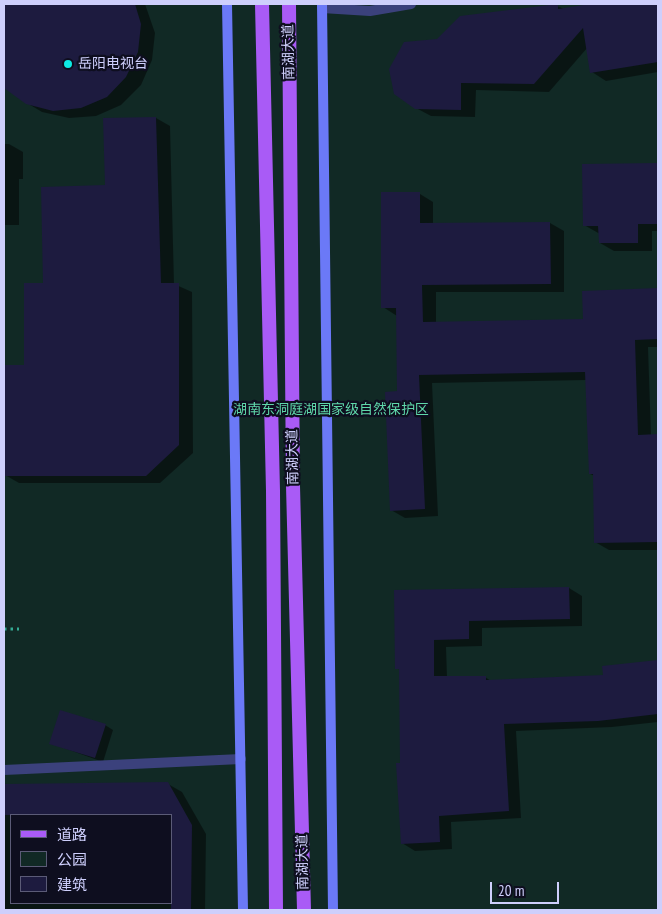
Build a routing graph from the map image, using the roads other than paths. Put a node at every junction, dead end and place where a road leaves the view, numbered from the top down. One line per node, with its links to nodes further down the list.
1 (227, 4): 6 (main road)
2 (262, 4): 9 (main road, 南湖大道)
3 (289, 4): 10 (main road, 南湖大道)
4 (411, 4): 5 (street)
5 (322, 6): 11 (main road)
6 (241, 759): 7 (street); 8 (main road)
7 (4, 770)
8 (243, 910)
9 (276, 910)
10 (304, 910)
11 (333, 910)

